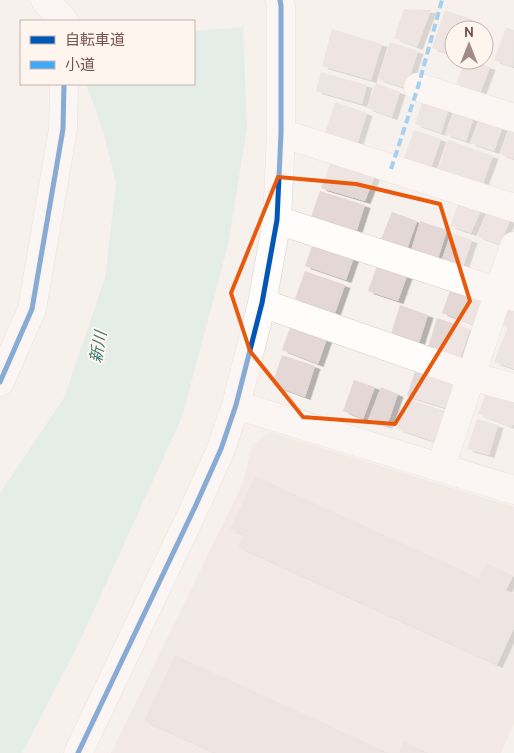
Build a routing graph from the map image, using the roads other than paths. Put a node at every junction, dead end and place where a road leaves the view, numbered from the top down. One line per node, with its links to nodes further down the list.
1 (45, 0): 3 (street)
2 (280, 0): 7 (street)
3 (63, 20)
4 (64, 85): 14 (street)
5 (418, 87): 6 (street)
6 (514, 118)
7 (281, 133): 8 (street); 9 (street)
8 (514, 208)
9 (277, 220): 11 (street); 12 (street)
10 (514, 246): 11 (street)
11 (506, 294): 13 (street)
12 (262, 302): 13 (street); 16 (street)
13 (471, 376): 15 (street); 17 (street)
14 (0, 382)
15 (514, 388)
16 (236, 405): 17 (street); 19 (street)
17 (442, 467): 18 (street)
18 (514, 490)
19 (78, 753)

